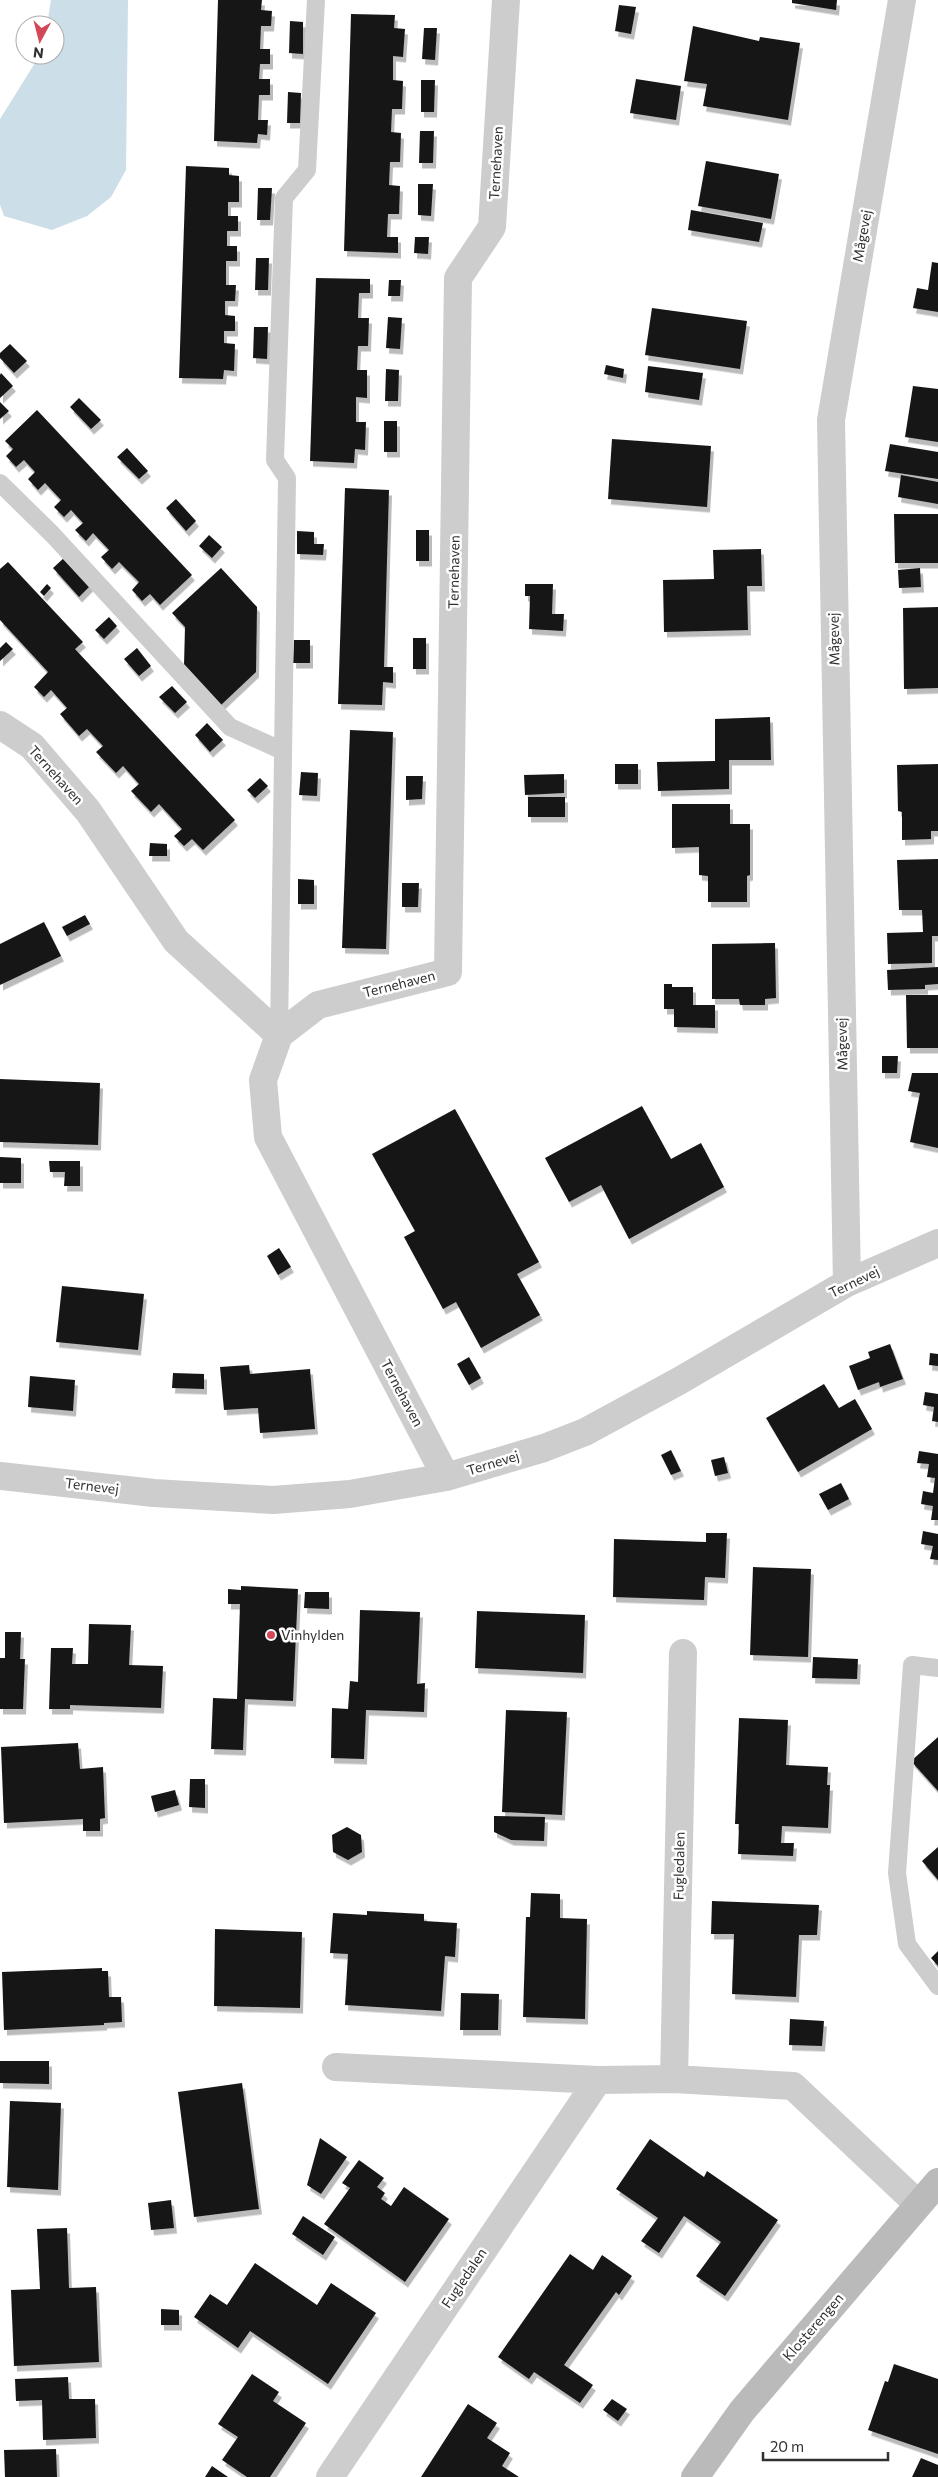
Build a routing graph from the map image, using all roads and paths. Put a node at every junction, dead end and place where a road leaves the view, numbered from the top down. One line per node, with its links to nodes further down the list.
1 (316, 0): 6 (lane, Ternehaven)
2 (506, 0): 7 (street, Ternehaven)
3 (902, 0): 9 (street, Mågevej)
4 (0, 483): 6 (lane)
5 (0, 725): 7 (street, Ternehaven)
6 (283, 751): 7 (lane, Ternehaven)
7 (280, 1035): 11 (street, Ternehaven)
8 (938, 1243): 9 (street, Ternevej)
9 (846, 1284): 11 (street, Ternevej)
10 (0, 1476): 11 (street, Ternevej)
11 (446, 1477)
12 (683, 1653): 16 (street, Fugledalen)
13 (938, 1668): 14 (lane)
14 (938, 1986)
15 (336, 2067): 17 (street)
16 (674, 2079): 17 (street); 19 (street)
17 (598, 2080): 20 (street, Fugledalen)
18 (938, 2182): 19 (street, Klosterengen)
19 (918, 2204): 21 (street, Klosterengen)
20 (330, 2477)
21 (695, 2477)

